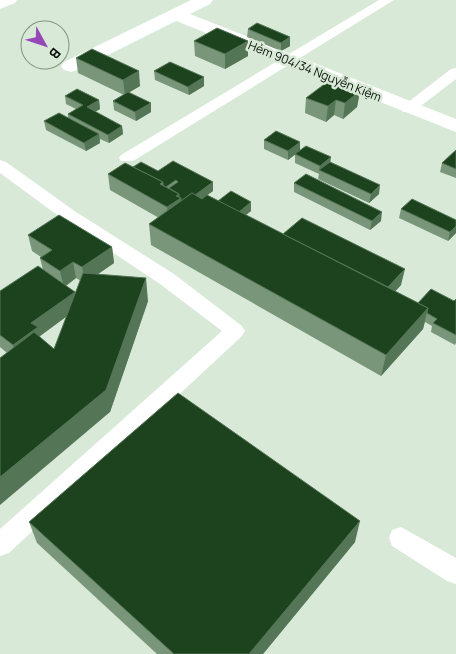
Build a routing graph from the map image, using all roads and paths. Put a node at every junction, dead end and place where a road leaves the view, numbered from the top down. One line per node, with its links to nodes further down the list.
1 (11, 0): 4 (lane)
2 (204, 0): 5 (street)
3 (388, 0): 6 (lane)
4 (0, 4)
5 (175, 14): 6 (street, Hẻm 904/34 Nguyễn Kiệm); 7 (street)
6 (288, 60): 9 (street, Hẻm 904/34 Nguyễn Kiệm); 11 (lane)
7 (71, 66)
8 (456, 72): 9 (lane)
9 (408, 108): 10 (street, Hẻm 904/34 Nguyễn Kiệm)
10 (456, 126)
11 (126, 158)
12 (0, 165): 14 (lane)
13 (401, 538): 15 (lane)
14 (0, 545)
15 (456, 571)

